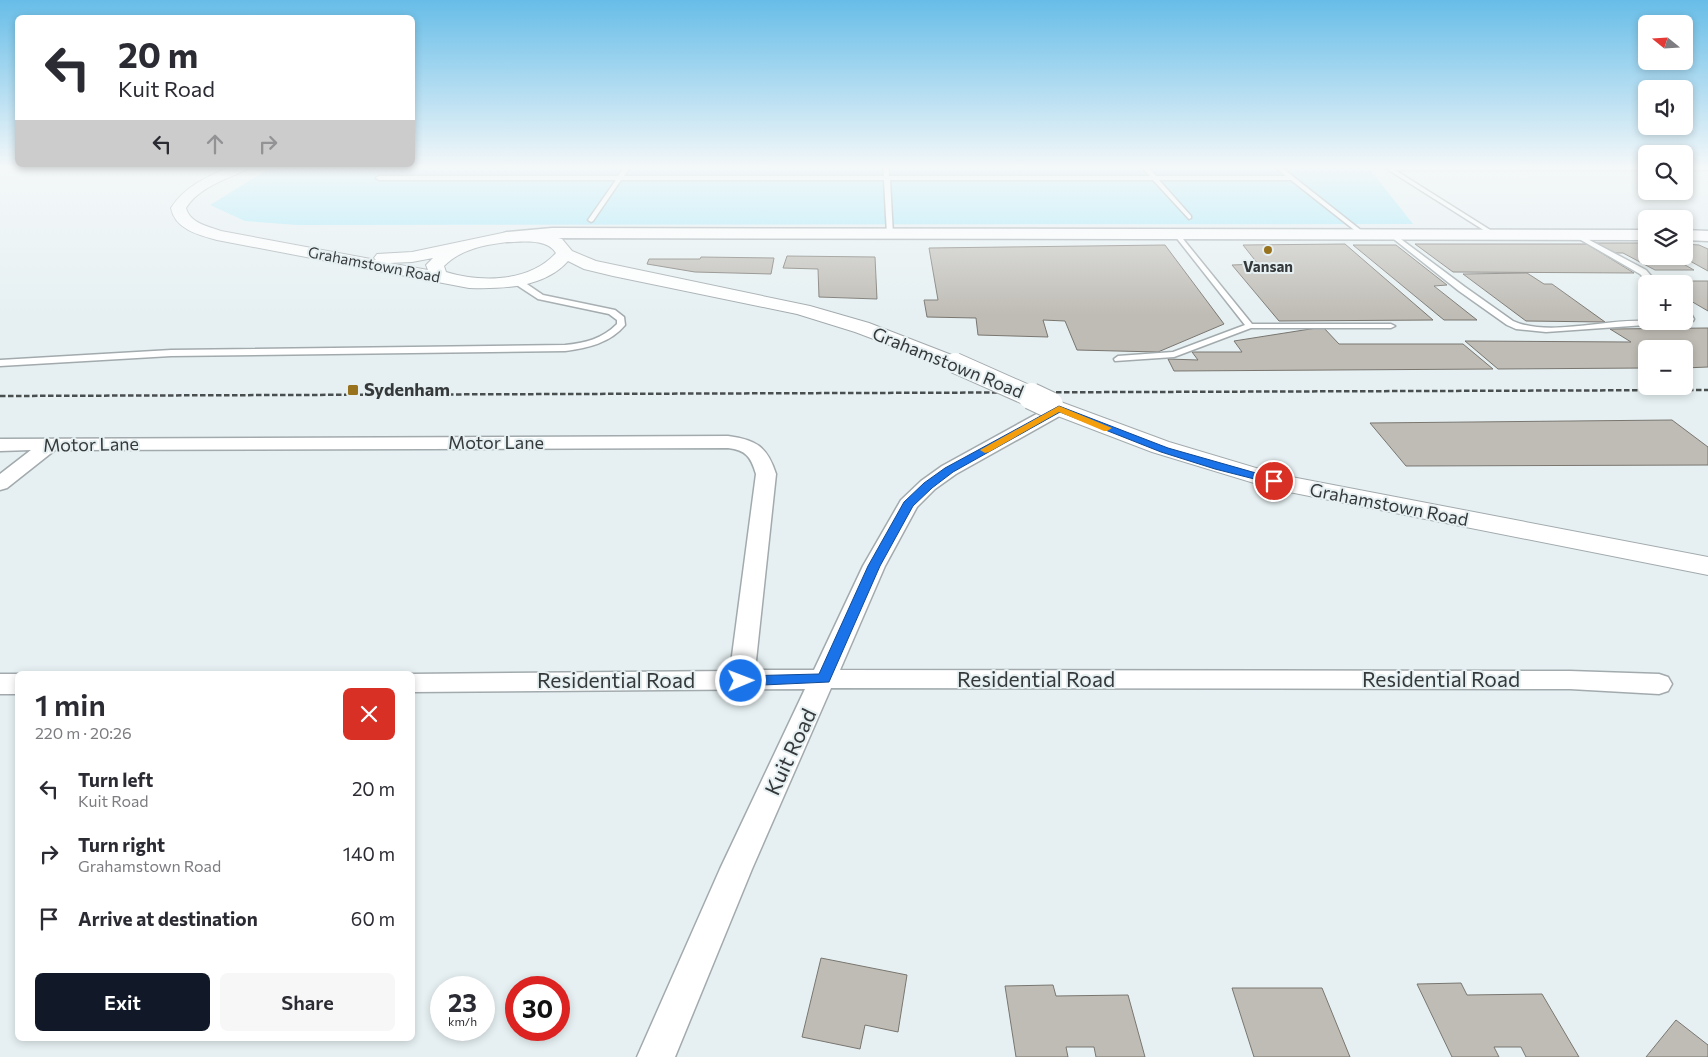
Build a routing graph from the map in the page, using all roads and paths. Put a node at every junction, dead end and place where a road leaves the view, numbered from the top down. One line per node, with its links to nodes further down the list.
1 (179, 216): 24 (main road, Grahamstown Road)
2 (198, 216): 19 (main road, Grahamstown Road)
3 (593, 216): 7 (lane)
4 (889, 216): 16 (lane)
5 (1340, 216): 11 (lane)
6 (1465, 216): 9 (lane)
7 (591, 220)
8 (640, 234): 16 (street); 18 (street); 20 (street)
9 (1493, 234): 12 (street); 13 (street)
10 (1177, 235): 11 (street); 16 (street); 26 (lane)
11 (1364, 235): 12 (street)
12 (1392, 235): 25 (lane)
13 (1576, 235): 14 (street); 21 (lane)
14 (1638, 235)
15 (1693, 235): 17 (street)
16 (890, 236)
17 (1708, 236)
18 (507, 237): 19 (main road, Grahamstown Road); 20 (main road, Grahamstown Road)
19 (462, 246): 24 (main road, Grahamstown Road)
20 (565, 253): 22 (main road, Grahamstown Road); 23 (main road, Grahamstown Road)
21 (1646, 275)
22 (521, 279): 23 (main road, Grahamstown Road); 24 (main road, Grahamstown Road); 29 (lane)
23 (651, 279): 30 (main road, Grahamstown Road, bridge)
24 (451, 280)
25 (1638, 323)
26 (1250, 326): 27 (lane); 28 (lane)
27 (1391, 326)
28 (1118, 359)
29 (0, 363)
30 (1054, 407): 34 (main road, Grahamstown Road); 35 (street, Kuit Road)
31 (0, 445): 32 (street, Motor Lane)
32 (50, 445): 33 (street); 36 (street, Motor Lane)
33 (0, 484)
34 (1708, 566)
35 (824, 679): 36 (street, Residential Road); 40 (street, Residential Road); 41 (street, Kuit Road)
36 (741, 681): 37 (street, Residential Road)
37 (415, 683)
38 (0, 684): 39 (street)
39 (15, 684)
40 (1659, 684)
41 (656, 1057)

